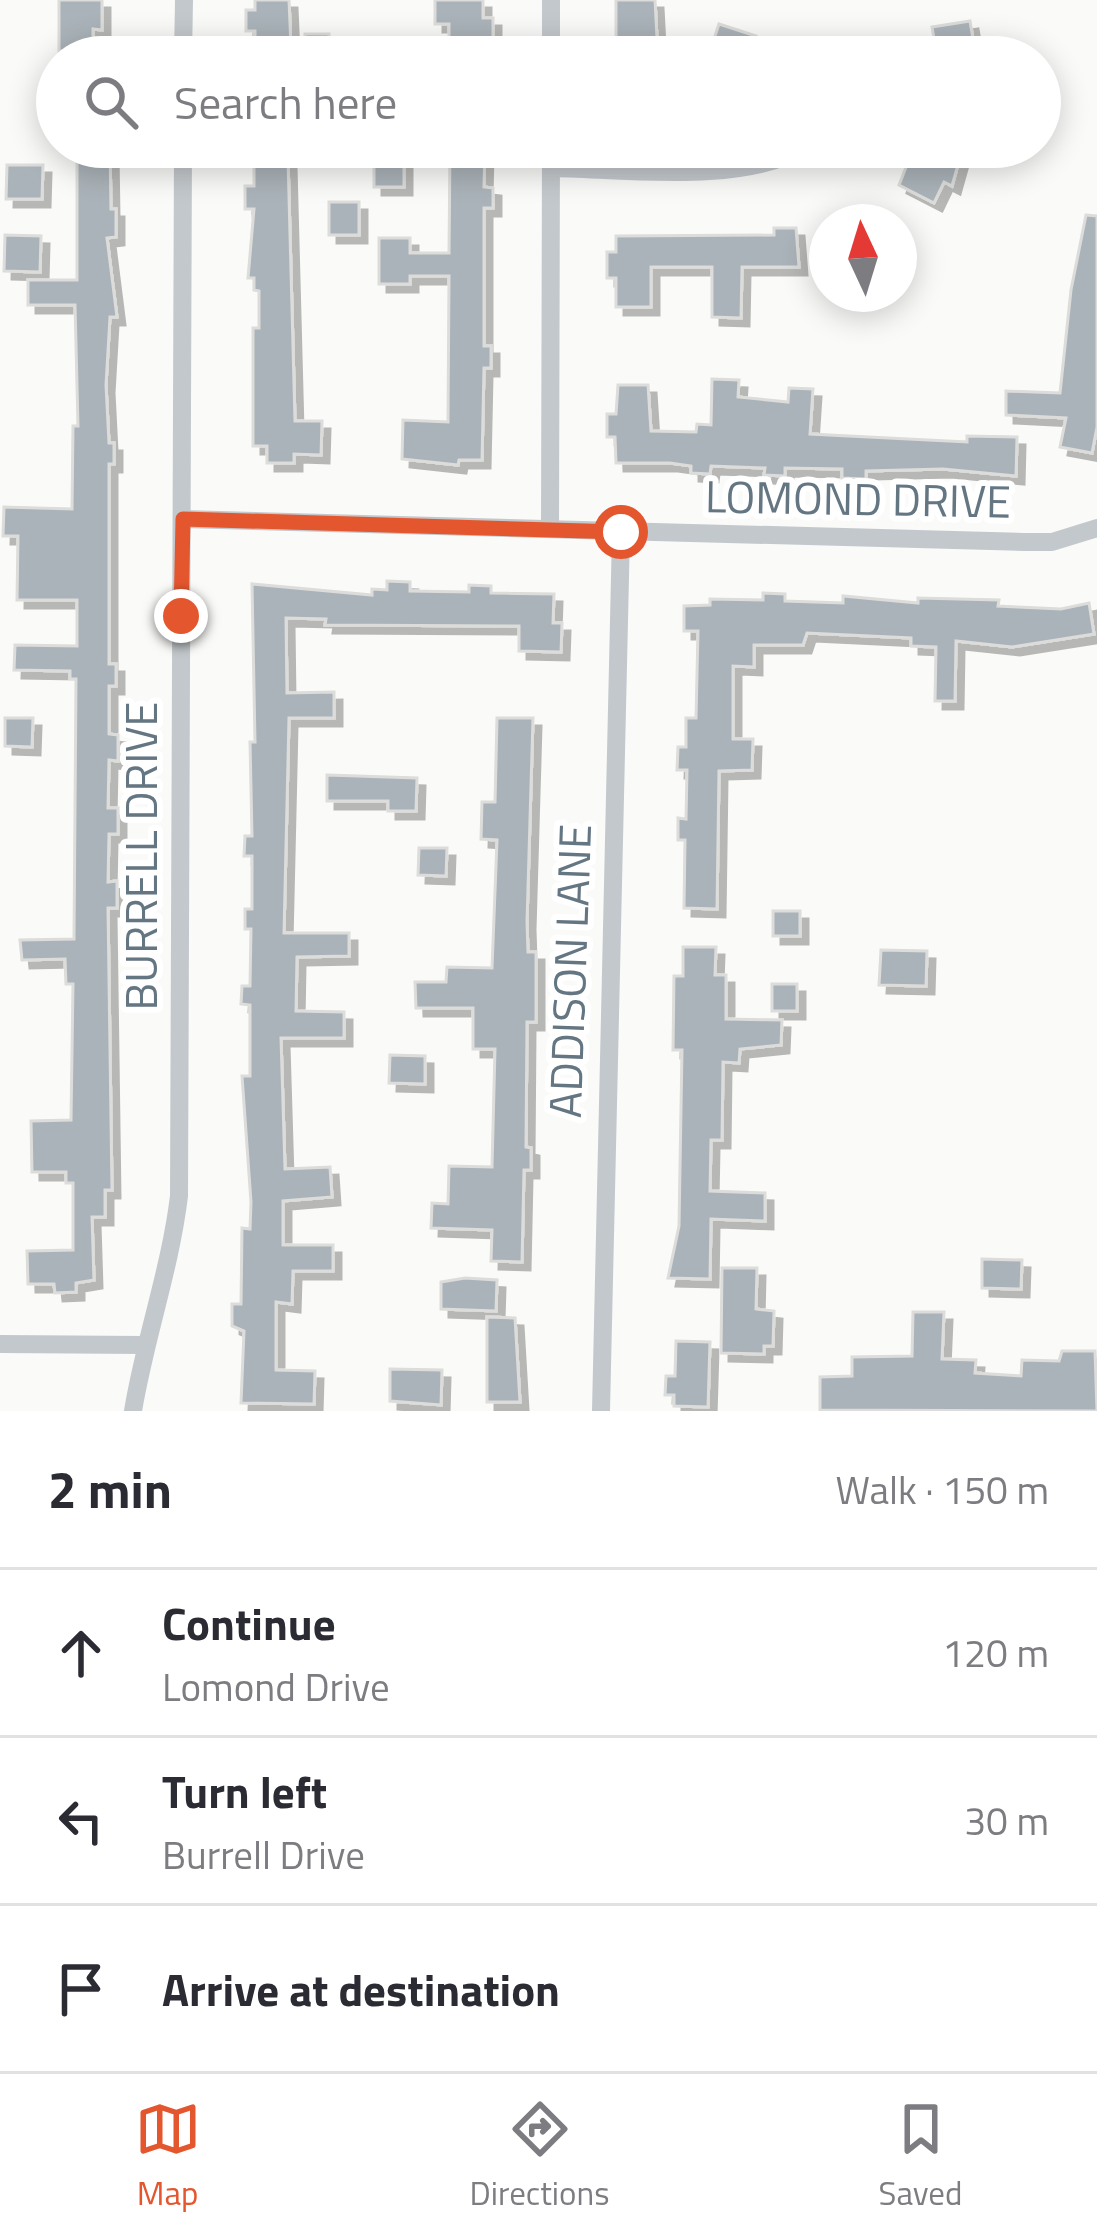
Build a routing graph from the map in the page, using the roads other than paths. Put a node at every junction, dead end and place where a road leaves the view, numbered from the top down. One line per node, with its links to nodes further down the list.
1 (184, 0): 3 (street)
2 (551, 0): 4 (street)
3 (184, 36)
4 (551, 36)
5 (183, 168): 8 (street, BURRELL DRIVE)
6 (551, 168): 7 (street); 9 (street)
7 (734, 168)
8 (183, 519): 9 (street, LOMOND DRIVE); 13 (street, BURRELL DRIVE)
9 (550, 528): 11 (street, LOMOND DRIVE)
10 (1097, 528): 11 (street, LOMOND DRIVE)
11 (621, 532): 15 (street, ADDISON LANE)
12 (0, 1344): 13 (street)
13 (144, 1345): 14 (street, BURRELL DRIVE)
14 (133, 1411)
15 (601, 1411)

